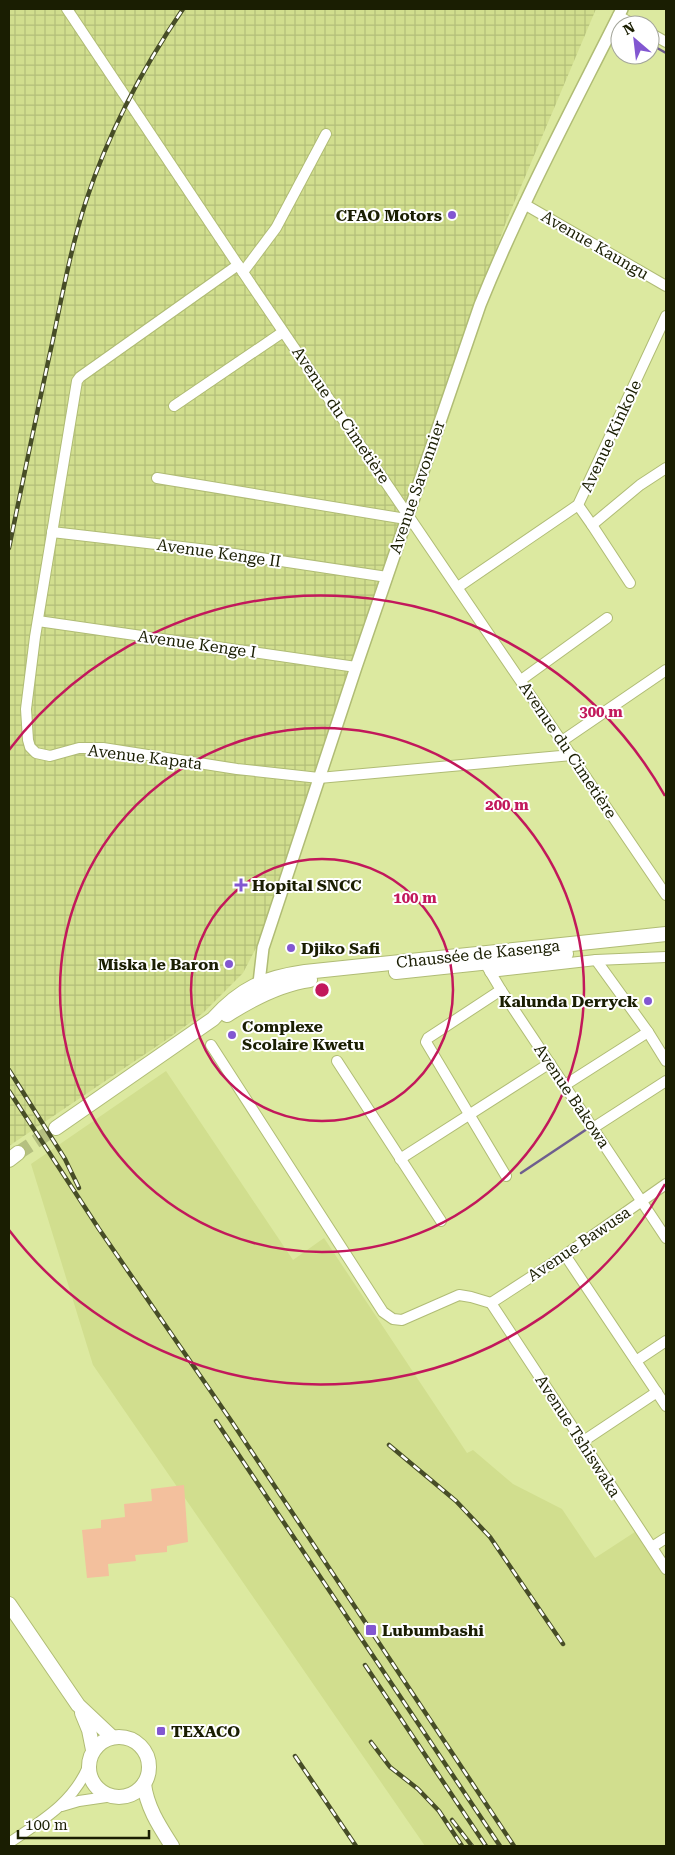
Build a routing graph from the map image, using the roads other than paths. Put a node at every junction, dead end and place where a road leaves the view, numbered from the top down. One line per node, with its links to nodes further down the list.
1 (67, 9): 5 (street, Avenue du Cimetière)
2 (620, 13): 4 (street, Avenue Savonnier)
3 (326, 134): 5 (street)
4 (524, 204): 6 (street, Avenue Kaungu); 13 (street, Avenue Savonnier)
5 (240, 268): 8 (street, Avenue du Cimetière); 15 (street, Avenue Kapata)
6 (666, 286)
7 (666, 316): 12 (street, Avenue Kinkole)
8 (283, 332): 9 (street); 13 (street, Avenue du Cimetière)
9 (174, 406)
10 (666, 468): 14 (street)
11 (157, 478): 13 (street)
12 (578, 505): 14 (street); 18 (street, Avenue Kinkole)
13 (407, 516): 16 (street, Avenue Savonnier); 18 (street, Avenue du Cimetière)
14 (592, 526): 17 (street)
15 (52, 532): 16 (street, Avenue Kenge II); 20 (street, Avenue Kapata)
16 (387, 577): 21 (street, Avenue Savonnier)
17 (630, 583)
18 (458, 587): 23 (street, Avenue du Cimetière)
19 (607, 618): 23 (street)
20 (38, 620): 21 (street, Avenue Kenge I); 26 (street, Avenue Kapata)
21 (356, 667): 26 (street, Avenue Savonnier)
22 (666, 670): 24 (street)
23 (521, 680): 24 (street, Avenue du Cimetière)
24 (562, 741): 25 (street, Avenue du Cimetière)
25 (572, 756): 26 (street, Avenue Kapata); 27 (street, Avenue du Cimetière)
26 (319, 778): 33 (street, Avenue Savonnier)
27 (666, 895)
28 (666, 934): 32 (main road, Chaussée de Kasenga)
29 (666, 943): 32 (main road, Chaussée de Kasenga)
30 (666, 957): 31 (street)
31 (596, 960): 32 (street); 35 (street)
32 (485, 962): 33 (main road, Chaussée de Kasenga); 34 (street, Avenue Bakowa)
33 (261, 988): 43 (main road, Chaussée de Kasenga)
34 (502, 990): 39 (street, Avenue Bakowa); 42 (street)
35 (648, 1032): 38 (street); 41 (street)
36 (211, 1045): 52 (street)
37 (337, 1061): 45 (street)
38 (666, 1061)
39 (550, 1063): 41 (street, Avenue Bakowa); 42 (street)
40 (666, 1081): 44 (street)
41 (564, 1085): 44 (street, Avenue Bakowa)
42 (468, 1115): 45 (street); 46 (street)
43 (56, 1128)
44 (593, 1128): 48 (street, Avenue Bakowa)
45 (400, 1159): 49 (street)
46 (506, 1176)
47 (666, 1184): 48 (street, Avenue Bawusa)
48 (642, 1202): 50 (street, Avenue Bakowa); 51 (street, Avenue Bawusa)
49 (440, 1221)
50 (666, 1238)
51 (565, 1255): 52 (street, Avenue Bawusa); 54 (street)
52 (491, 1303): 57 (street, Avenue Tshiswaka)
53 (666, 1341): 54 (street)
54 (636, 1362): 55 (street)
55 (657, 1392): 56 (street); 57 (street)
56 (666, 1406)
57 (582, 1442): 59 (street, Avenue Tshiswaka)
58 (666, 1538): 59 (street)
59 (652, 1547): 60 (street, Avenue Tshiswaka)
60 (666, 1569)
61 (9, 1604): 62 (main road)
62 (78, 1705): 63 (main road); 64 (main road)
63 (112, 1737): 64 (main road); 66 (main road)
64 (93, 1750): 65 (main road)
65 (88, 1767): 67 (main road); 68 (street)
66 (144, 1784): 67 (main road); 69 (main road)
67 (116, 1797): 68 (street); 69 (main road)
68 (61, 1806): 70 (street)
69 (158, 1825): 71 (main road)
70 (9, 1843)
71 (172, 1846)

